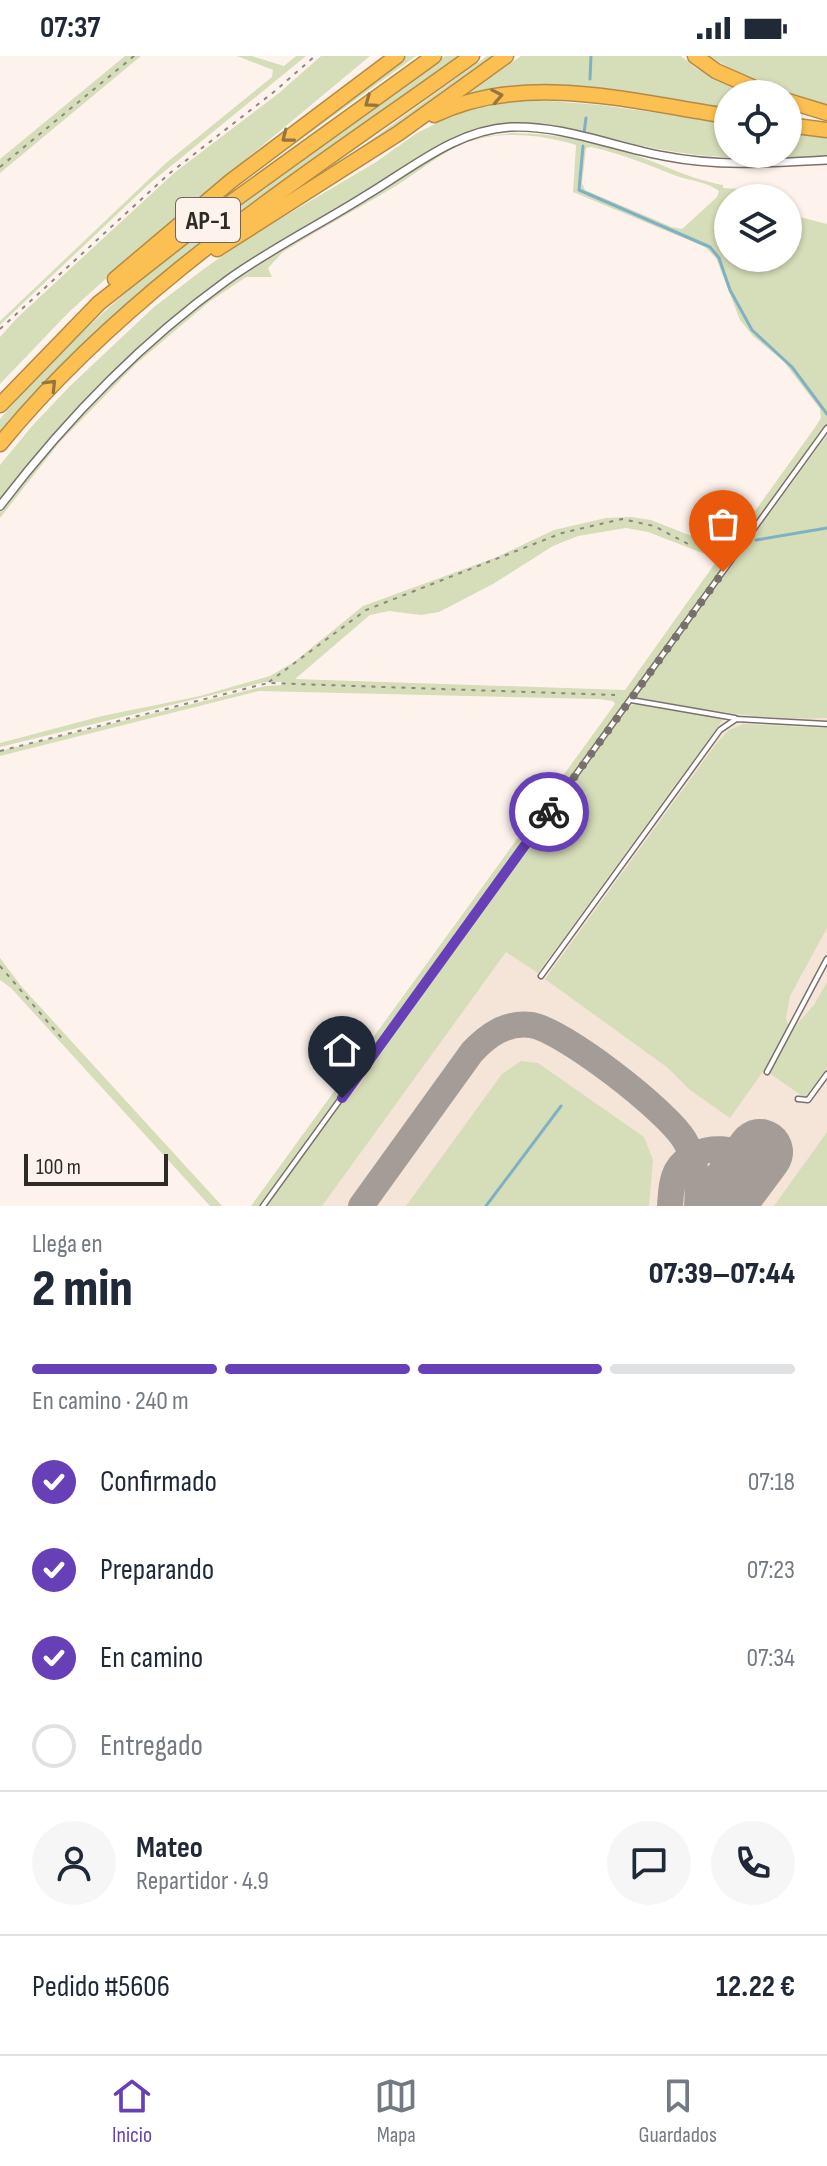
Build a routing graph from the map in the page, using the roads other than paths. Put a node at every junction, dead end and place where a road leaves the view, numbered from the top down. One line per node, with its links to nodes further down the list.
1 (383, 56): 8 (highway)
2 (397, 56): 8 (highway)
3 (434, 56): 17 (highway, AP-1, one-way to 17)
4 (472, 56): 16 (highway, AP-1)
5 (506, 56): 14 (highway)
6 (695, 56): 7 (highway)
7 (736, 80)
8 (349, 90): 17 (highway, one-way to 17)
9 (802, 105): 10 (highway)
10 (827, 113)
11 (714, 114): 14 (highway, one-way to 11)
12 (802, 127): 13 (highway)
13 (827, 130)
14 (399, 133): 16 (highway)
15 (827, 160): 20 (street)
16 (162, 283): 19 (highway, AP-1, one-way to 16)
17 (0, 403)
18 (827, 428): 21 (lane)
19 (0, 444)
20 (0, 506)
21 (631, 700): 22 (lane); 29 (lane)
22 (736, 719): 23 (lane); 25 (lane)
23 (827, 724)
24 (827, 959): 26 (lane)
25 (541, 976)
26 (767, 1072)
27 (827, 1074): 28 (lane)
28 (798, 1099)
29 (263, 1206)

